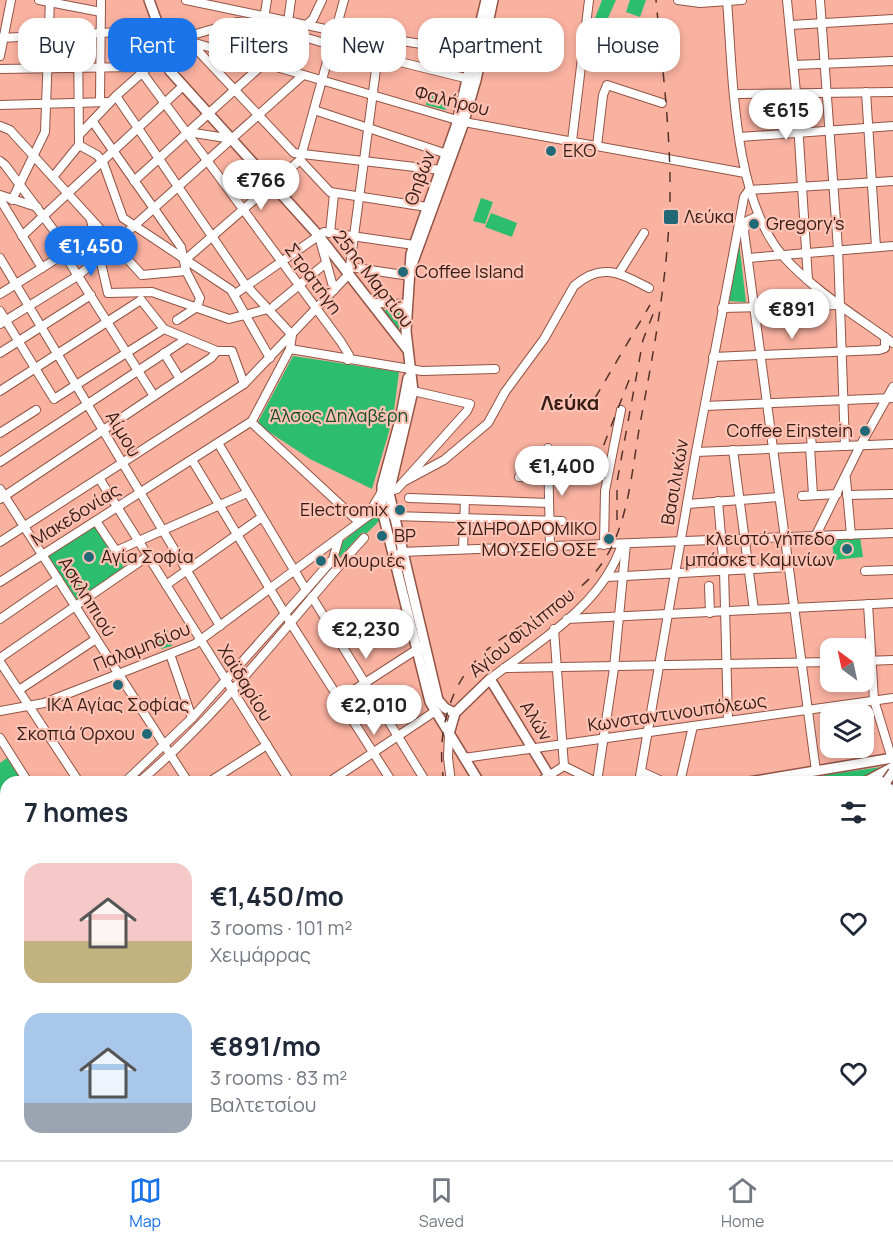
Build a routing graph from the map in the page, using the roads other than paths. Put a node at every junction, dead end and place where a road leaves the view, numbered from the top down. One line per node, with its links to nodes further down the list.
1 (11, 0): 37 (street)
2 (39, 0): 18 (street)
3 (101, 0): 19 (street)
4 (149, 0): 22 (main road, 25ης Μαρτίου)
5 (186, 0): 20 (street)
6 (267, 0): 25 (street)
7 (291, 0): 26 (street)
8 (322, 0): 30 (street)
9 (344, 0): 27 (street)
10 (486, 0): 28 (main road, Θηβών)
11 (493, 0): 81 (main road, Θηβών)
12 (589, 0): 94 (street)
13 (678, 0): 14 (street)
14 (727, 0): 15 (street); 69 (street)
15 (742, 0)
16 (787, 0): 32 (street)
17 (820, 0): 31 (street)
18 (50, 1): 19 (street); 21 (street)
19 (101, 12): 34 (street)
20 (244, 12): 23 (street); 24 (street)
21 (49, 18)
22 (156, 18)
23 (243, 18)
24 (259, 18)
25 (264, 18)
26 (289, 18)
27 (339, 18)
28 (482, 18)
29 (893, 19): 31 (street)
30 (309, 21)
31 (824, 24): 32 (street); 43 (street)
32 (791, 25): 44 (street)
33 (96, 32): 34 (street)
34 (100, 32): 35 (street); 46 (street)
35 (108, 32)
36 (18, 37): 37 (street)
37 (2, 38): 40 (street)
38 (197, 44): 39 (street, Φαλήρου); 64 (street)
39 (209, 48)
40 (0, 56)
41 (893, 61): 43 (street)
42 (406, 64): 61 (street)
43 (826, 64): 44 (street); 66 (street)
44 (794, 66): 65 (street)
45 (96, 68): 46 (street)
46 (100, 68): 47 (street); 72 (street)
47 (108, 68)
48 (0, 69): 49 (street)
49 (18, 69)
50 (49, 72): 75 (street)
51 (78, 72): 73 (street)
52 (141, 72): 71 (street)
53 (143, 72): 76 (street, Στρατήγη)
54 (172, 72): 63 (main road, 25ης Μαρτίου)
55 (253, 72): 64 (street)
56 (289, 72): 60 (street, Φαλήρου)
57 (322, 72): 62 (street)
58 (376, 72): 70 (street)
59 (471, 72): 61 (main road, Θηβών)
60 (303, 76): 62 (street, Φαλήρου); 80 (street)
61 (469, 79): 81 (main road, Θηβών)
62 (320, 81): 70 (street, Φαλήρου); 78 (street)
63 (183, 86): 76 (street); 79 (main road, 25ης Μαρτίου)
64 (234, 90): 79 (street); 80 (street)
65 (796, 92): 66 (street); 69 (street); 90 (street)
66 (828, 92): 67 (street); 89 (street)
67 (866, 92): 68 (street); 86 (street)
68 (893, 92)
69 (735, 94): 92 (street)
70 (373, 96): 81 (street, Φαλήρου); 85 (street)
71 (113, 99): 72 (street); 82 (street); 87 (street)
72 (100, 101): 73 (street)
73 (79, 103): 75 (street); 91 (street)
74 (662, 103): 96 (street)
75 (47, 104): 77 (street); 99 (street)
76 (166, 104): 87 (street); 88 (street, Στρατήγη)
77 (0, 105)
78 (314, 110): 85 (street); 100 (street)
79 (209, 113): 88 (street); 93 (main road, 25ης Μαρτίου)
80 (259, 115): 93 (street); 100 (street)
81 (461, 121): 94 (street, Φαλήρου); 98 (main road, Θηβών); 149 (main road)
82 (93, 122): 91 (street); 97 (street)
83 (0, 126): 99 (street)
84 (893, 126): 86 (street)
85 (369, 128): 98 (street); 102 (street)
86 (869, 128): 89 (street); 112 (street)
87 (138, 130): 97 (street); 101 (street)
88 (188, 132): 93 (street); 101 (street); 103 (street, Στρατήγη)
89 (830, 132): 90 (street); 114 (street)
90 (799, 134): 92 (street); 116 (street)
91 (79, 135): 95 (street)
92 (740, 137): 107 (street)
93 (233, 139): 103 (street); 110 (main road, 25ης Μαρτίου)
94 (572, 141): 96 (street, Φαλήρου)
95 (79, 145): 105 (street); 108 (street)
96 (597, 146): 107 (street, Φαλήρου)
97 (114, 152): 105 (street); 109 (street)
98 (447, 154): 106 (main road, Θηβών)
99 (34, 157): 108 (street); 113 (street)
100 (300, 157): 102 (street); 110 (street); 119 (street)
101 (159, 159): 109 (street); 115 (street)
102 (364, 159): 106 (street); 121 (street)
103 (208, 160): 115 (street); 126 (street, Στρατήγη)
104 (0, 161): 113 (street)
105 (103, 162): 118 (street); 130 (street)
106 (441, 170): 123 (main road, Θηβών)
107 (745, 173): 117 (street)
108 (53, 177): 118 (street)
109 (134, 181): 125 (street)
110 (273, 182): 126 (street); 134 (main road, 25ης Μαρτίου)
111 (893, 182): 112 (street)
112 (873, 183): 114 (street); 140 (street)
113 (19, 186): 122 (street); 124 (street)
114 (834, 186): 116 (street); 141 (street)
115 (178, 187): 125 (street); 135 (street)
116 (801, 188): 117 (street); 142 (street)
117 (749, 190): 128 (street); 175 (street, Βασιλικών)
118 (68, 194): 127 (street); 129 (street)
119 (334, 194): 121 (street); 131 (street)
120 (0, 197): 122 (street); 133 (street)
121 (359, 197): 123 (street); 136 (street)
122 (12, 200): 124 (street)
123 (427, 207): 138 (main road, Θηβών)
124 (38, 208): 127 (street)
125 (154, 209): 130 (street); 148 (street)
126 (244, 209): 135 (street); 150 (street, Στρατήγη)
127 (45, 216): 133 (street); 143 (street)
128 (758, 216): 144 (street); 147 (street)
129 (91, 220): 137 (street); 145 (street)
130 (134, 226): 137 (street); 148 (street)
131 (330, 233): 134 (street); 136 (street)
132 (644, 233): 155 (street)
133 (22, 236): 152 (street)
134 (319, 236): 150 (street); 151 (street); 153 (main road, 25ης Μαρτίου)
135 (213, 237): 148 (street); 161 (street)
136 (354, 237): 138 (street); 153 (street)
137 (114, 244): 145 (street); 157 (street)
138 (414, 245): 149 (main road, Θηβών)
139 (893, 246): 140 (street)
140 (876, 247): 141 (street)
141 (838, 249): 142 (street); 171 (street)
142 (806, 253): 144 (street); 159 (street)
143 (64, 254): 152 (street); 156 (street)
144 (783, 255): 147 (street); 159 (street)
145 (100, 256): 156 (street); 168 (street)
146 (0, 258): 160 (street, Αίμου)
147 (748, 258): 176 (street)
148 (185, 260): 154 (street); 166 (street)
149 (413, 262): 158 (main road, Θηβών)
150 (282, 263): 161 (street); 162 (street, Στρατήγη)
151 (326, 263): 162 (street); 164 (street)
152 (42, 268): 160 (street)
153 (350, 270): 158 (street); 164 (street); 169 (main road, 25ης Μαρτίου)
154 (186, 271): 157 (street); 173 (street)
155 (619, 273): 163 (street); 240 (street)
156 (79, 275): 167 (street); 172 (street)
157 (141, 275): 168 (street)
158 (410, 276): 170 (main road, Θηβών)
159 (808, 280): 171 (street)
160 (16, 284): 165 (street); 172 (street, Αίμου)
161 (247, 286): 166 (street); 174 (street)
162 (298, 286): 174 (street); 177 (street, Στρατήγη)
163 (649, 288)
164 (334, 290): 177 (street)
165 (0, 294)
166 (235, 294): 179 (street)
167 (91, 295): 182 (street); 183 (street)
168 (142, 296): 173 (street); 182 (street); 184 (street)
169 (372, 303): 170 (street); 191 (main road, 25ης Μαρτίου)
170 (407, 304): 191 (main road, Θηβών)
171 (840, 305): 176 (street); 186 (street); 193 (street)
172 (29, 306): 181 (street); 183 (street, Αίμου)
173 (197, 307): 179 (street); 180 (street)
174 (271, 307): 179 (street); 185 (street)
175 (722, 308): 176 (street); 199 (street, Βασιλικών)
176 (754, 308): 198 (street)
177 (316, 309): 185 (street); 201 (street, Στρατήγη)
178 (0, 311): 181 (street)
179 (247, 316): 200 (street)
180 (177, 320)
181 (3, 322): 188 (street)
182 (109, 322): 195 (street); 197 (street)
183 (41, 326): 188 (street); 197 (street, Αίμου)
184 (164, 329): 187 (street); 195 (street)
185 (292, 335): 190 (street, Μακεδονίας); 200 (street)
186 (885, 337): 189 (street); 193 (street)
187 (186, 339): 192 (street); 196 (street)
188 (18, 340): 194 (street); 202 (street)
189 (893, 342)
190 (290, 349): 201 (street); 220 (street, Μακεδονίας)
191 (407, 349): 205 (main road, Θηβών)
192 (217, 351): 206 (street); 207 (street)
193 (842, 351): 198 (street); 214 (street)
194 (0, 353)
195 (127, 353): 204 (street); 208 (street)
196 (164, 353): 204 (street); 206 (street)
197 (58, 354): 202 (street); 208 (street, Αίμου)
198 (760, 354): 199 (street); 216 (street)
199 (713, 357): 217 (street, Βασιλικών)
200 (270, 358): 207 (street)
201 (348, 360): 205 (street)
202 (36, 369): 208 (street); 210 (street)
203 (495, 369): 205 (street)
204 (137, 370): 212 (street); 215 (street)
205 (411, 370): 211 (main road, Θηβών); 243 (main road, Θηβών)
206 (180, 379): 212 (street)
207 (244, 384): 235 (street)
208 (76, 385): 215 (street, Αίμου)
209 (893, 387): 213 (street)
210 (0, 391)
211 (413, 391): 240 (street); 243 (main road, Θηβών)
212 (154, 396): 221 (street)
213 (890, 398): 214 (street); 227 (street)
214 (843, 401): 216 (street); 226 (street)
215 (87, 403): 221 (street, Αίμου); 234 (street)
216 (767, 403): 217 (street); 230 (street)
217 (705, 406): 232 (street, Βασιλικών)
218 (36, 410): 222 (street)
219 (621, 410): 281 (street)
220 (251, 422): 224 (street, Μακεδονίας); 266 (street)
221 (103, 430): 235 (street, Αίμου); 246 (street)
222 (0, 433)
223 (811, 436): 228 (street)
224 (218, 443): 233 (street, Μακεδονίας); 242 (street)
225 (893, 444): 227 (street)
226 (845, 446): 227 (street); 228 (street)
227 (860, 446): 237 (street)
228 (811, 447): 230 (street); 247 (street)
229 (548, 448): 239 (street)
230 (773, 449): 231 (street); 250 (street)
231 (733, 450): 232 (street); 252 (street)
232 (696, 452): 256 (street, Βασιλικών)
233 (192, 460): 241 (street, Μακεδονίας); 257 (street)
234 (0, 462)
235 (122, 463): 238 (street); 241 (street, Αίμου)
236 (519, 477): 239 (street)
237 (846, 477): 244 (street); 248 (street)
238 (99, 478): 258 (street, Χαϊδαρίου); 267 (street)
239 (549, 479): 255 (street)
240 (405, 481): 243 (street)
241 (140, 492): 258 (street, Μακεδονίας); 268 (street, Αίμου)
242 (248, 493): 257 (street); 261 (street)
243 (385, 493): 259 (main road, Θηβών); 260 (street, Παλαμηδίου)
244 (837, 494): 247 (street); 272 (street)
245 (893, 494): 248 (street)
246 (2, 495): 267 (street, Ασκληπιού)
247 (813, 495): 249 (street)
248 (847, 495): 271 (street)
249 (802, 496)
250 (779, 497): 252 (street); 275 (street)
251 (409, 498): 253 (street)
252 (740, 499): 254 (street); 277 (street)
253 (465, 500): 255 (street); 262 (street)
254 (718, 501): 256 (street); 276 (street)
255 (549, 502): 264 (street)
256 (687, 504): 280 (street, Βασιλικών)
257 (219, 506): 268 (street); 270 (street)
258 (117, 507): 263 (street, Μακεδονίας); 279 (street, Χαϊδαρίου)
259 (389, 512): 260 (street, Παλαμηδίου); 262 (street); 285 (main road); 323 (main road, Θηβών)
260 (368, 516): 266 (street, Παλαμηδίου)
261 (262, 517): 270 (street); 293 (street)
262 (464, 518): 264 (street); 284 (street)
263 (96, 520): 279 (street); 286 (street, Μακεδονίας)
264 (549, 521): 265 (street); 283 (street)
265 (562, 521)
266 (359, 522): 273 (street, Παλαμηδίου)
267 (24, 526): 278 (street); 286 (street, Ασκληπιού)
268 (164, 531): 279 (street); 292 (street, Αίμου)
269 (893, 533): 271 (street)
270 (236, 535): 292 (street); 302 (street)
271 (851, 535): 272 (street)
272 (815, 537): 275 (street)
273 (339, 538): 293 (street, Παλαμηδίου); 303 (street)
274 (364, 538): 304 (street)
275 (785, 538): 277 (street); 288 (street)
276 (723, 540): 277 (street); 280 (street); 289 (street)
277 (746, 540): 290 (street)
278 (0, 542)
279 (139, 542): 287 (street, Χαϊδαρίου)
280 (680, 542): 282 (street); 295 (street, Βασιλικών)
281 (604, 544): 282 (street); 283 (street)
282 (624, 544): 296 (street); 297 (street, Αγίου Φιλίππου)
283 (550, 546): 284 (street)
284 (463, 549): 285 (street)
285 (401, 552): 323 (main road)
286 (42, 555): 298 (street, Ασκληπιού); 299 (street, Μακεδονίας)
287 (148, 556): 300 (street, Χαϊδαρίου); 307 (street)
288 (789, 567): 290 (street); 308 (street)
289 (724, 570): 290 (street); 295 (street); 311 (street)
290 (750, 570): 309 (street)
291 (893, 570): 294 (street)
292 (187, 571): 300 (street); 318 (street, Αίμου)
293 (294, 571): 302 (street, Παλαμηδίου); 303 (street)
294 (866, 571)
295 (675, 572): 296 (street); 313 (street, Βασιλικών)
296 (623, 576): 297 (street); 314 (street)
297 (607, 577): 316 (street, Αγίου Φιλίππου)
298 (58, 579): 307 (street, Ασκληπιού); 315 (street)
299 (0, 582)
300 (166, 585): 322 (street, Χαϊδαρίου)
301 (709, 586): 310 (street)
302 (270, 589): 312 (street); 318 (street, Παλαμηδίου)
303 (306, 590): 312 (street)
304 (312, 597): 317 (street); 338 (street)
305 (893, 603): 306 (street)
306 (868, 604): 308 (street); 320 (street)
307 (76, 607): 321 (street, Ασκληπιού); 325 (street)
308 (794, 608): 309 (street); 328 (street)
309 (754, 610): 311 (street)
310 (710, 612): 311 (street); 313 (street)
311 (726, 612): 330 (street)
312 (285, 613): 317 (street); 337 (street)
313 (667, 615): 314 (street); 331 (street, Βασιλικών)
314 (617, 618): 316 (street); 334 (street)
315 (0, 619)
316 (567, 620): 319 (street, Αγίου Φιλίππου)
317 (290, 622): 339 (street); 343 (street)
318 (220, 626): 322 (street, Παλαμηδίου)
319 (555, 629): 332 (street, Αγίου Φιλίππου); 333 (street)
320 (868, 638)
321 (96, 639): 335 (street, Ασκληπιού); 340 (street)
322 (201, 640): 324 (street, Παλαμηδίου); 337 (street, Χαϊδαρίου)
323 (420, 647): 338 (street); 348 (main road); 349 (main road)
324 (170, 654): 335 (street, Παλαμηδίου); 350 (street)
325 (0, 660): 340 (street)
326 (893, 660): 327 (street)
327 (874, 661)
328 (801, 662): 329 (street); 330 (street); 346 (street)
329 (820, 662)
330 (728, 664): 331 (street); 351 (street)
331 (660, 666): 334 (street); 353 (street, Βασιλικών)
332 (504, 668): 333 (street); 336 (street, Αγίου Φιλίππου)
333 (556, 668): 334 (street); 358 (street)
334 (614, 668): 357 (street)
335 (118, 674): 345 (street, Παλαμηδίου); 360 (street, Ασκληπιού)
336 (490, 679): 349 (main road, Αγίου Φιλίππου); 361 (main road, Αλών)
337 (226, 681): 339 (street, Χαϊδαρίου); 350 (street)
338 (365, 683): 343 (street); 355 (street)
339 (232, 689): 359 (street, Χαϊδαρίου); 363 (street)
340 (19, 690): 345 (street)
341 (873, 692): 344 (street)
342 (893, 698): 344 (street, Κωνσταντινουπόλεως)
343 (340, 699): 362 (street)
344 (874, 700): 346 (street, Κωνσταντινουπόλεως); 365 (street)
345 (30, 707): 347 (street, Παλαμηδίου); 371 (street)
346 (808, 710): 351 (street, Κωνσταντινουπόλεως); 367 (street)
347 (0, 711)
348 (434, 712): 354 (main road); 355 (street)
349 (455, 713): 354 (main road)
350 (192, 718): 360 (street)
351 (728, 721): 352 (street, Κωνσταντινουπόλεως)
352 (693, 726): 353 (street, Κωνσταντινουπόλεως); 388 (street)
353 (649, 732): 357 (street, Κωνσταντινουπόλεως); 368 (street, Βασιλικών)
354 (449, 734): 364 (main road); 380 (street)
355 (398, 736): 362 (street); 379 (street)
356 (0, 738): 370 (street)
357 (605, 738): 358 (street, Κωνσταντινουπόλεως); 385 (street)
358 (563, 744): 361 (street, Κωνσταντινουπόλεως); 366 (street)
359 (267, 745): 375 (street); 376 (street, Χαϊδαρίου)
360 (165, 746): 363 (street, Ασκληπιού); 372 (street)
361 (533, 748): 364 (street, Κωνσταντινουπόλεως); 382 (main road, Αλών)
362 (374, 752): 377 (street); 378 (street)
363 (170, 754): 373 (street); 374 (street, Ασκληπιού)
364 (464, 758): 381 (main road)
365 (893, 761): 367 (main road); 390 (main road)
366 (564, 766): 383 (street); 384 (street)
367 (816, 771): 369 (main road)
368 (642, 772): 386 (street, Βασιλικών); 387 (street)
369 (793, 775): 389 (main road)
370 (24, 776)
371 (75, 776)
372 (132, 776)
373 (146, 776)
374 (184, 776)
375 (218, 776)
376 (286, 776)
377 (338, 776)
378 (388, 776)
379 (422, 776)
380 (450, 776)
381 (475, 776)
382 (550, 776)
383 (553, 776)
384 (585, 776)
385 (598, 776)
386 (641, 776)
387 (651, 776)
388 (681, 776)
389 (787, 776)
390 (873, 776)

